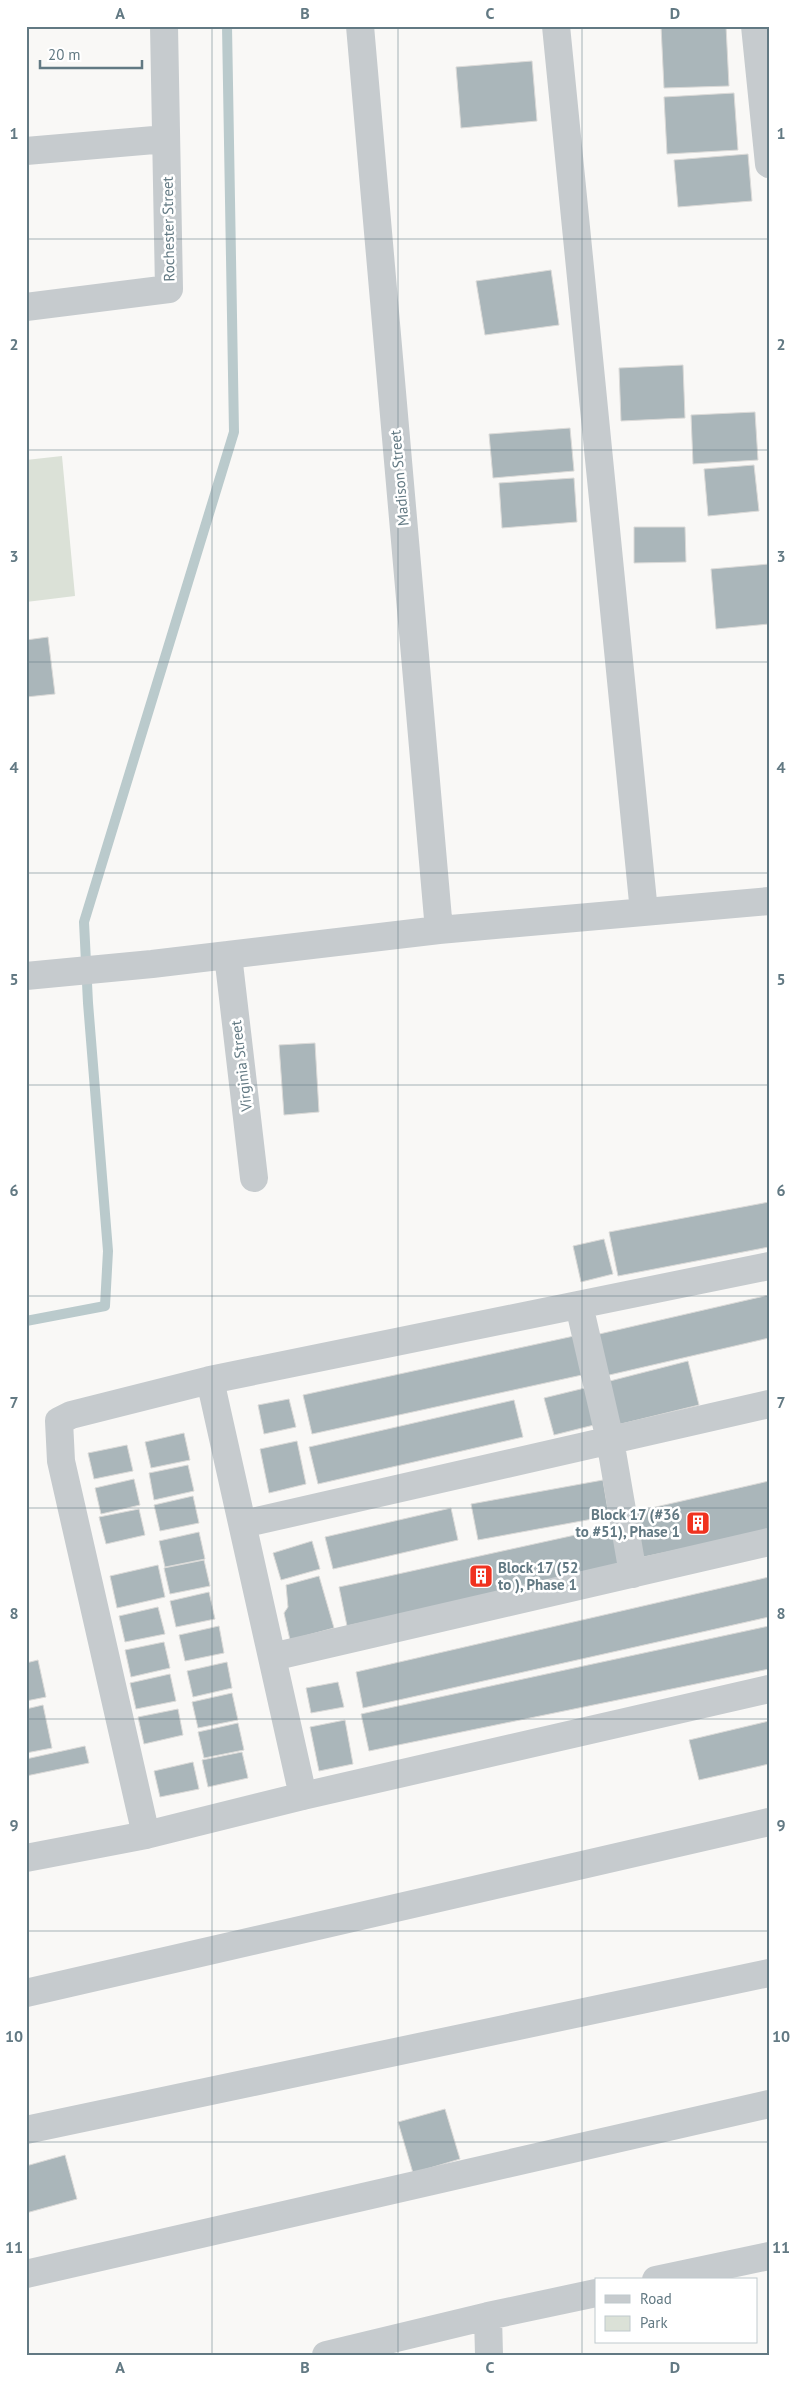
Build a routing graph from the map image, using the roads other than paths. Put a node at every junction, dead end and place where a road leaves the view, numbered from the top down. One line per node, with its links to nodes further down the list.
1 (164, 26): 5 (street, Rochester Street)
2 (360, 26): 11 (street, Madison Street)
3 (556, 26): 10 (street)
4 (755, 26): 7 (street)
5 (166, 139): 6 (street); 8 (street, Rochester Street)
6 (26, 151)
7 (769, 164)
8 (26, 306)
9 (769, 901): 10 (street)
10 (644, 912): 11 (street)
11 (439, 930): 12 (street)
12 (228, 955): 13 (street); 14 (street, Virginia Street)
13 (37, 975)
14 (254, 1178)
15 (769, 1266): 16 (street)
16 (579, 1305): 17 (street); 19 (street)
17 (210, 1380): 20 (street); 27 (street)
18 (769, 1404): 19 (street)
19 (610, 1440): 20 (street); 22 (street)
20 (242, 1524): 23 (street)
21 (769, 1542): 22 (street)
22 (633, 1574): 23 (street)
23 (272, 1657): 25 (street)
24 (769, 1689): 25 (street)
25 (303, 1796): 27 (street)
26 (769, 1822): 30 (street)
27 (146, 1835): 28 (street)
28 (26, 1858)
29 (769, 1973): 32 (street)
30 (26, 1993)
31 (769, 2104): 34 (street)
32 (26, 2130)
33 (769, 2256): 35 (street)
34 (26, 2274)
35 (665, 2278)
36 (595, 2293): 37 (street)
37 (488, 2316): 38 (street); 39 (street)
38 (326, 2355)
39 (489, 2355)

